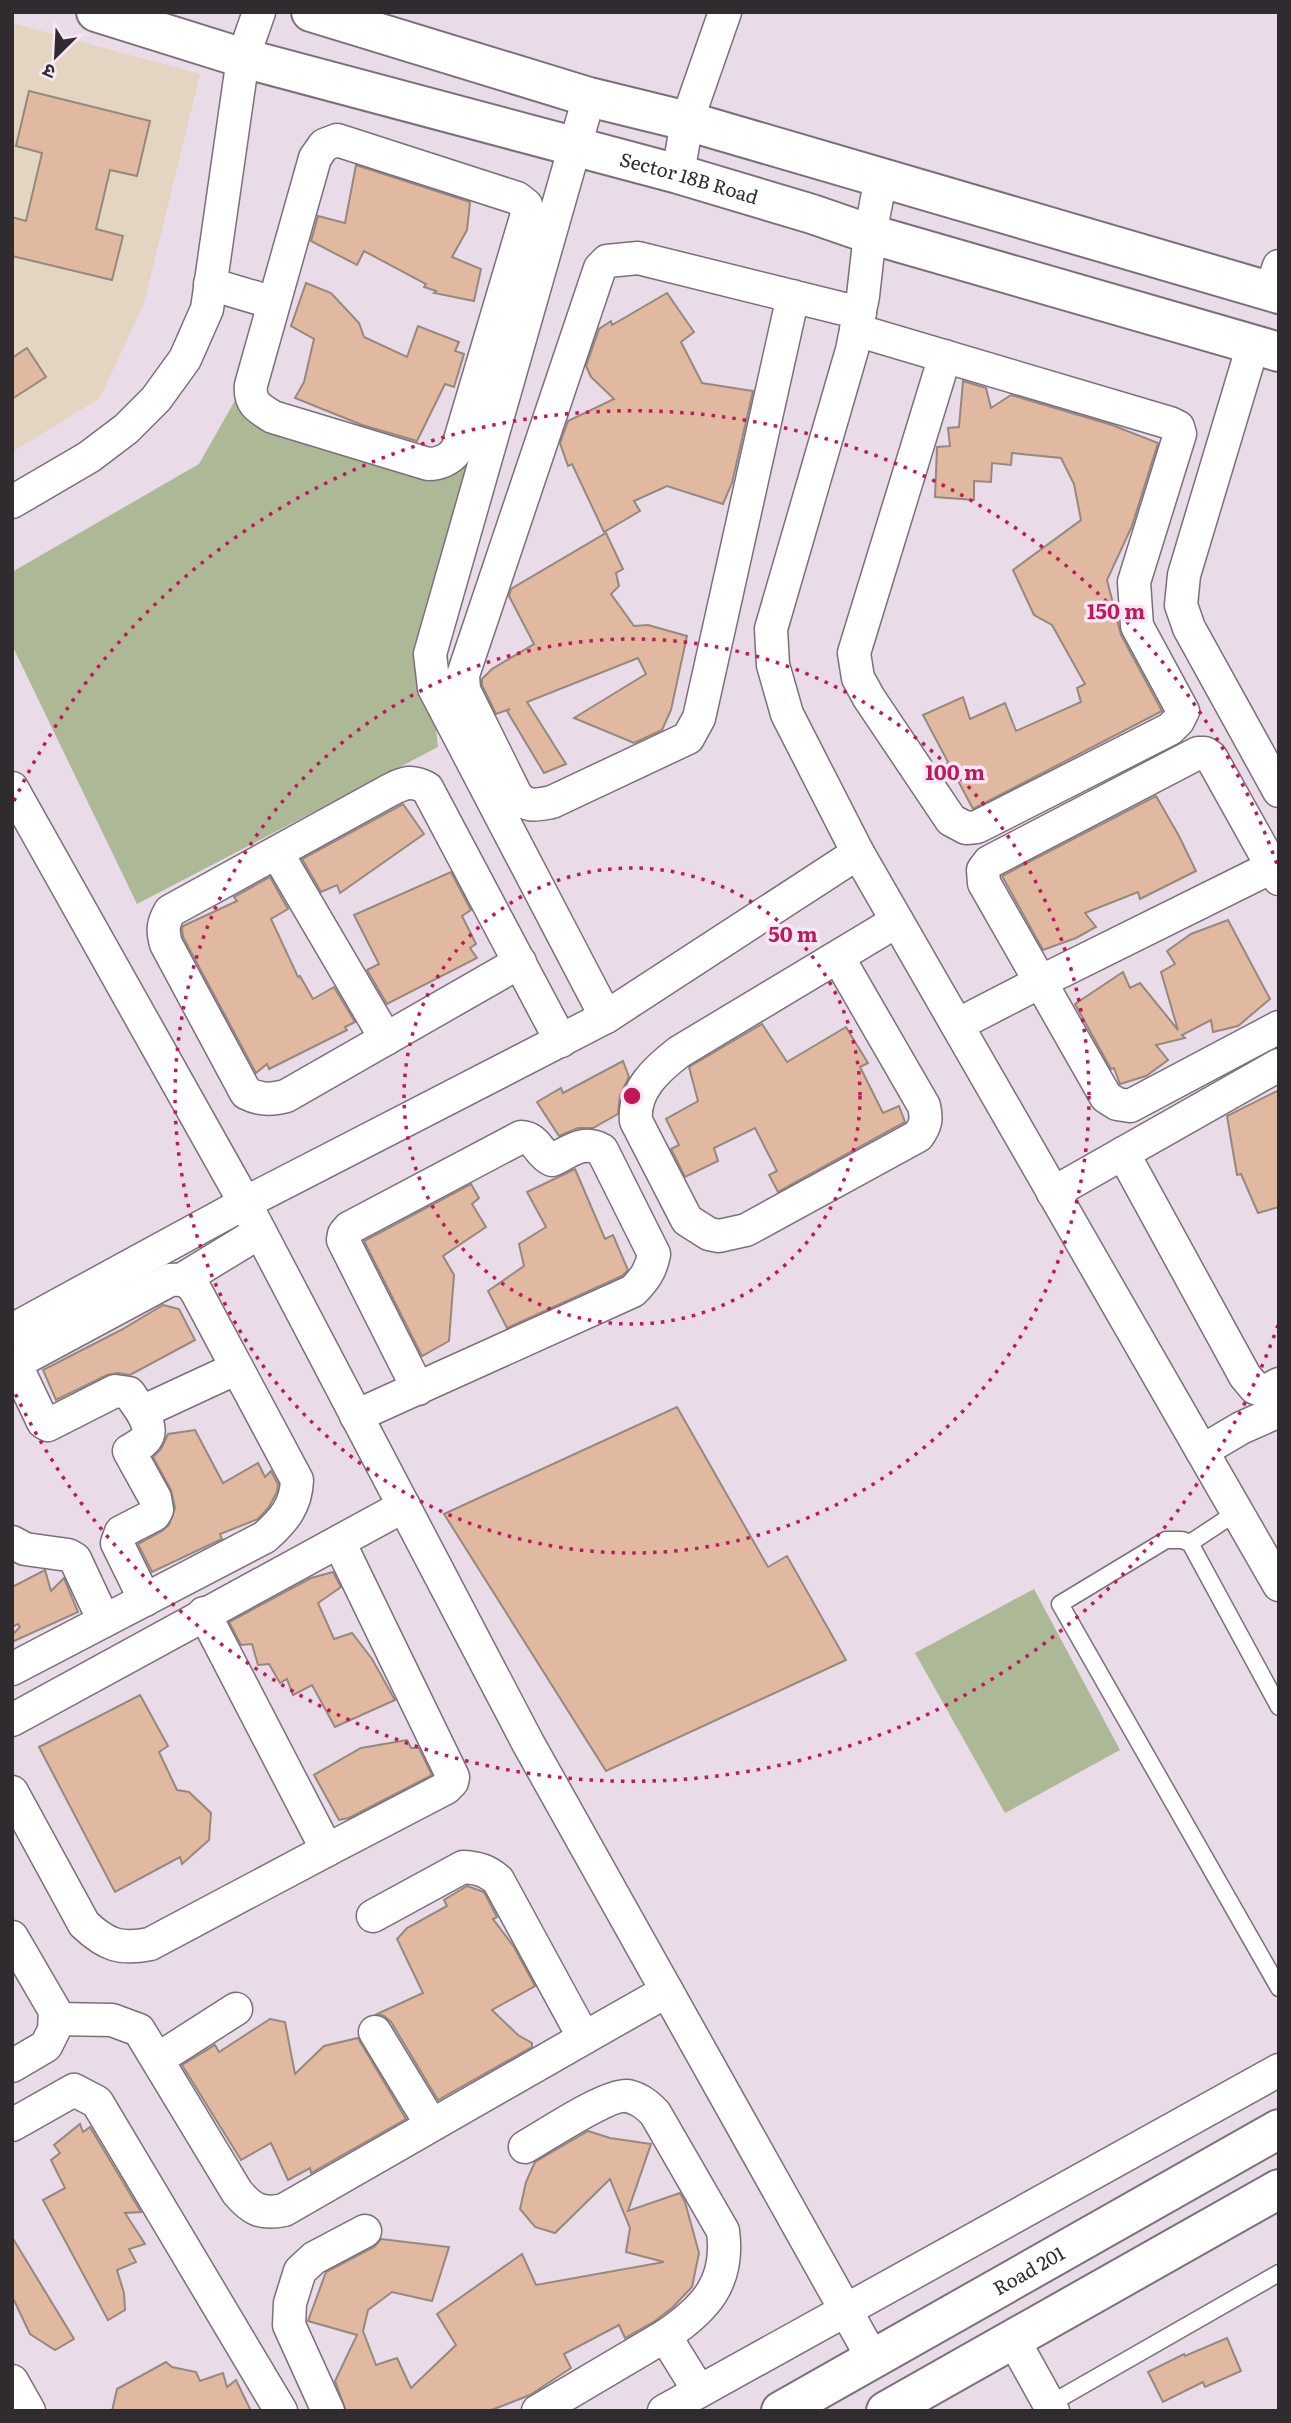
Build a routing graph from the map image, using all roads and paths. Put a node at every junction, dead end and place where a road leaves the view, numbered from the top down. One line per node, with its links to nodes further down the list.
1 (96, 12): 5 (street, Sector 18B Road)
2 (259, 12): 5 (street)
3 (311, 12): 6 (street)
4 (725, 12): 7 (street)
5 (243, 58): 8 (street, Sector 18B Road); 12 (street)
6 (589, 97): 7 (street); 8 (street)
7 (687, 121): 9 (street); 10 (street)
8 (573, 147): 9 (street, Sector 18B Road); 29 (street)
9 (678, 174): 11 (street, Sector 18B Road)
10 (881, 178): 11 (street); 13 (street)
11 (870, 234): 16 (street); 17 (street, Sector 18B Road)
12 (210, 284): 15 (street); 19 (street)
13 (1276, 284)
14 (793, 296): 14 (street); 16 (street)
15 (274, 303): 15 (street)
16 (858, 321): 18 (street); 23 (street)
17 (1266, 349): 21 (street)
18 (946, 356): 18 (street)
19 (12, 502)
20 (12, 788): 37 (street)
21 (1279, 791)
22 (277, 853): 27 (street); 32 (street); 32 (street)
23 (858, 853): 25 (street); 29 (street)
24 (1275, 873): 28 (street); 28 (street)
25 (897, 921): 26 (street); 30 (street)
26 (838, 957): 26 (street)
27 (520, 962): 32 (street); 33 (street)
28 (1040, 982): 30 (street); 31 (street)
29 (606, 1017): 33 (street)
30 (957, 1025): 36 (street)
31 (1279, 1027)
32 (386, 1039)
33 (561, 1041): 37 (street)
34 (1279, 1065): 35 (street)
35 (1124, 1153): 36 (street); 43 (street)
36 (1054, 1193): 48 (street)
37 (245, 1203): 38 (street); 40 (street)
38 (260, 1232): 39 (street); 46 (street)
39 (183, 1279): 41 (street); 42 (street)
40 (12, 1330)
41 (13, 1364): 45 (street)
42 (237, 1368): 45 (street); 55 (street)
43 (1279, 1384)
44 (418, 1388): 44 (street); 46 (street)
45 (142, 1412): 55 (street)
46 (356, 1416): 49 (street)
47 (1276, 1419): 48 (street)
48 (1202, 1451): 50 (street)
49 (404, 1506): 52 (street); 66 (street)
50 (1237, 1512): 53 (lane); 54 (street)
51 (12, 1542): 57 (street)
52 (339, 1542): 56 (street); 62 (street)
53 (1190, 1543): 59 (lane); 65 (lane)
54 (1279, 1585)
55 (145, 1600): 57 (street)
56 (204, 1613): 60 (street); 62 (street)
57 (104, 1621): 58 (street)
58 (12, 1669)
59 (1279, 1707)
60 (12, 1720)
61 (12, 1792): 62 (street)
62 (327, 1850)
63 (373, 1916): 70 (street)
64 (12, 1937): 68 (street)
65 (1279, 1988)
66 (667, 1991): 70 (street); 81 (street)
67 (236, 2009): 71 (street)
68 (55, 2019): 71 (street); 72 (street)
69 (375, 2032): 74 (street)
70 (583, 2038): 74 (street)
71 (158, 2059): 74 (street)
72 (12, 2066)
73 (1279, 2070): 81 (street)
74 (431, 2124)
75 (12, 2126): 89 (street)
76 (1279, 2129): 84 (street, Road 201)
77 (525, 2147): 82 (street)
78 (1279, 2189): 83 (street)
79 (365, 2231): 90 (street)
80 (1279, 2273): 87 (lane)
81 (845, 2310): 84 (street); 86 (street)
82 (666, 2336): 86 (street); 91 (street)
83 (1013, 2339): 87 (street); 94 (street)
84 (873, 2359): 93 (street, Road 201)
85 (12, 2381): 88 (street)
86 (699, 2391): 92 (street)
87 (1047, 2409)
88 (29, 2411)
89 (281, 2411)
90 (328, 2411)
91 (538, 2411)
92 (664, 2411)
93 (781, 2411)
94 (886, 2411)

